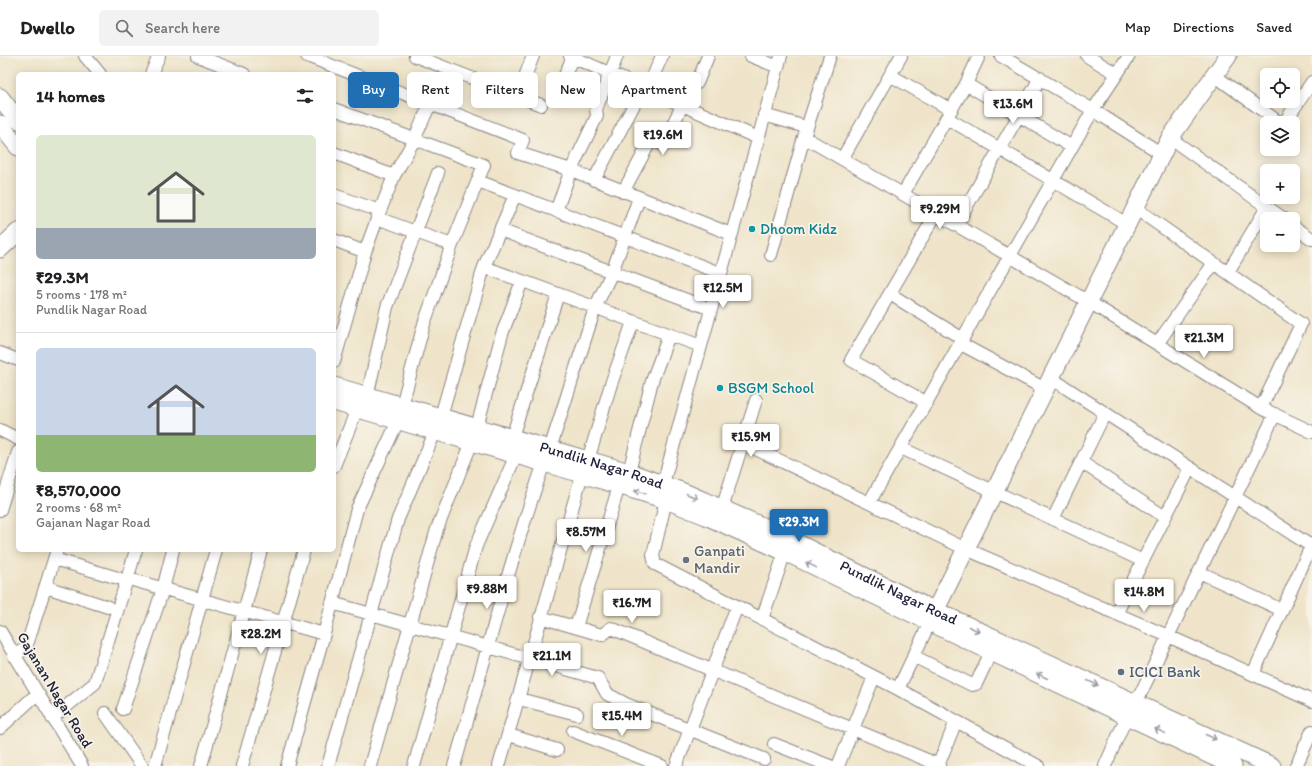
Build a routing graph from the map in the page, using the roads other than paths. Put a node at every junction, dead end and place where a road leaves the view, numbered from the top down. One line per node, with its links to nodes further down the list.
1 (85, 56): 20 (street)
2 (158, 56): 21 (street)
3 (198, 56): 22 (street)
4 (307, 56): 36 (street)
5 (415, 56): 38 (street)
6 (533, 56): 23 (street)
7 (572, 56): 24 (street); 27 (street)
8 (617, 56): 25 (street)
9 (662, 56): 26 (street)
10 (708, 56): 28 (street)
11 (751, 56): 19 (street)
12 (830, 56): 53 (street)
13 (901, 56): 30 (street)
14 (979, 56): 35 (street)
15 (1001, 56): 33 (street)
16 (1087, 56): 29 (street)
17 (1129, 56): 29 (street)
18 (1228, 56): 31 (main road)
19 (780, 62): 48 (street)
20 (98, 72)
21 (152, 72)
22 (239, 72)
23 (527, 72)
24 (566, 72)
25 (609, 72)
26 (654, 72)
27 (608, 73)
28 (701, 73)
29 (1117, 74): 45 (street)
30 (890, 75): 46 (street); 62 (street)
31 (1214, 75): 49 (street); 55 (main road)
32 (608, 76): 63 (street)
33 (1040, 78): 45 (street); 47 (street)
34 (1312, 82): 50 (street)
35 (966, 84): 46 (street); 47 (street)
36 (407, 95)
37 (0, 97): 51 (main road)
38 (541, 105)
39 (428, 108): 56 (street)
40 (440, 108): 63 (street)
41 (634, 108): 66 (street)
42 (681, 108): 69 (street)
43 (687, 108): 54 (street)
44 (336, 110): 56 (street)
45 (1093, 110): 58 (street); 61 (street)
46 (949, 114): 59 (street); 70 (street)
47 (1019, 114): 58 (street); 59 (street)
48 (764, 115): 53 (street); 54 (street)
49 (1270, 116)
50 (1289, 116)
51 (16, 117)
52 (0, 124): 57 (main road)
53 (805, 132): 62 (street); 93 (street)
54 (758, 138): 86 (street)
55 (1170, 138): 61 (main road); 74 (street)
56 (414, 140): 65 (street); 67 (street)
57 (16, 145)
58 (1072, 147): 68 (street)
59 (999, 150): 68 (street); 81 (street)
60 (336, 154): 65 (street)
61 (1162, 154): 75 (main road)
62 (842, 159): 70 (street)
63 (571, 170): 66 (street); 76 (street)
64 (438, 173): 84 (street)
65 (394, 176): 79 (street)
66 (594, 180): 69 (street)
67 (478, 181): 71 (street); 90 (street)
68 (1053, 182): 80 (street); 94 (street)
69 (623, 192): 73 (street)
70 (903, 194): 78 (street)
71 (515, 195): 76 (street); 82 (street)
72 (336, 196): 79 (street)
73 (639, 198): 86 (street); 87 (street)
74 (1267, 207): 77 (street); 98 (street)
75 (1135, 208): 80 (main road); 95 (street)
76 (556, 211): 87 (street)
77 (1274, 212)
78 (936, 214): 81 (street); 102 (street)
79 (379, 215): 84 (street); 92 (street)
80 (1127, 224): 103 (main road)
81 (956, 225): 94 (street)
82 (500, 230): 96 (street); 97 (street)
83 (1300, 231): 88 (street)
84 (416, 232): 90 (street); 119 (street)
85 (16, 234): 91 (main road)
86 (731, 234): 99 (street)
87 (624, 236): 97 (street); 99 (street)
88 (1312, 239)
89 (336, 241): 92 (street)
90 (452, 245): 121 (street)
91 (0, 248)
92 (365, 252): 112 (street)
93 (771, 255)
94 (1010, 257): 103 (street); 108 (street)
95 (1214, 263): 98 (street); 109 (street)
96 (484, 267): 100 (street); 124 (street)
97 (612, 272): 104 (street); 105 (street)
98 (1228, 272): 120 (street)
99 (720, 273): 105 (street)
100 (522, 281): 101 (street); 127 (street)
101 (558, 294): 104 (street); 128 (street)
102 (890, 294): 108 (street); 118 (street)
103 (1088, 302): 109 (street); 114 (main road)
104 (595, 308): 106 (street); 133 (street)
105 (711, 308): 110 (street)
106 (633, 322): 107 (street); 137 (street)
107 (669, 335): 110 (street); 139 (street)
108 (962, 341): 114 (street); 118 (street)
109 (1157, 344): 120 (street)
110 (701, 346): 141 (street)
111 (0, 353): 113 (street)
112 (336, 355)
113 (16, 359)
114 (1048, 384): 122 (street); 142 (main road)
115 (336, 387): 119 (main road, Pundlik Nagar Road)
116 (756, 400): 130 (street)
117 (336, 402): 119 (main road, Pundlik Nagar Road)
118 (927, 403): 131 (street)
119 (363, 405): 121 (main road, Pundlik Nagar Road); 135 (street)
120 (1261, 408): 123 (street)
121 (400, 413): 124 (main road, Pundlik Nagar Road); 164 (street)
122 (1105, 413): 136 (street); 138 (street)
123 (1275, 414): 126 (street); 143 (street)
124 (438, 424): 127 (main road, Pundlik Nagar Road); 169 (street)
125 (0, 430): 129 (street)
126 (1312, 432)
127 (475, 435): 128 (main road, Pundlik Nagar Road); 132 (main road, Pundlik Nagar Road); 175 (street)
128 (512, 437): 133 (main road, Pundlik Nagar Road)
129 (16, 438)
130 (742, 443): 144 (street); 145 (street)
131 (901, 448): 142 (street); 144 (street)
132 (516, 455): 133 (main road, Pundlik Nagar Road); 179 (street)
133 (547, 456): 137 (main road, Pundlik Nagar Road); 181 (street)
134 (16, 458): 146 (street)
135 (336, 462)
136 (1082, 462): 147 (street); 148 (street)
137 (585, 467): 139 (main road, Pundlik Nagar Road); 140 (main road, Pundlik Nagar Road); 172 (street)
138 (1190, 468): 143 (street); 147 (street)
139 (629, 472): 141 (main road, Pundlik Nagar Road)
140 (619, 486): 141 (main road, Pundlik Nagar Road, one-way to 140); 176 (street)
141 (664, 492): 145 (main road, Pundlik Nagar Road, one-way to 145); 156 (main road, Pundlik Nagar Road); 165 (street)
142 (994, 492): 148 (street); 150 (main road)
143 (1235, 497): 149 (street); 159 (street)
144 (869, 503): 150 (street)
145 (722, 509): 171 (main road, Pundlik Nagar Road)
146 (0, 510)
147 (1165, 517): 158 (street)
148 (1053, 519): 158 (street)
149 (1311, 545): 167 (street)
150 (966, 549): 170 (street); 171 (main road)
151 (135, 552): 160 (street)
152 (172, 552): 162 (street)
153 (215, 552): 163 (street)
154 (260, 552): 168 (street)
155 (303, 552): 174 (street)
156 (785, 552): 171 (main road, Pundlik Nagar Road, one-way to 156); 173 (street)
157 (56, 555): 160 (street); 161 (street)
158 (1143, 561): 170 (street)
159 (1199, 572): 167 (street); 180 (street)
160 (123, 579): 162 (street); 197 (street)
161 (46, 586): 166 (street); 183 (street)
162 (163, 589): 163 (street); 193 (street)
163 (202, 600): 168 (street); 212 (street)
164 (332, 603): 169 (street); 178 (street)
165 (738, 606): 173 (street); 186 (street)
166 (108, 607)
167 (1282, 610): 187 (street)
168 (245, 612): 174 (street); 213 (street)
169 (371, 614): 175 (street); 216 (street)
170 (1116, 614): 180 (street)
171 (932, 616): 182 (main road, Pundlik Nagar Road); 184 (street); 194 (main road, Pundlik Nagar Road, one-way to 194)
172 (540, 617): 176 (street); 185 (street)
173 (762, 619): 188 (street)
174 (283, 623): 178 (street); 214 (street)
175 (409, 624): 179 (street); 217 (street)
176 (576, 627): 186 (street)
177 (0, 631): 183 (street, Gajanan Nagar Road)
178 (324, 634): 215 (street)
179 (451, 636): 181 (street); 218 (street)
180 (1168, 636): 187 (street); 194 (street)
181 (489, 647): 185 (street); 219 (street)
182 (991, 652): 184 (street); 194 (main road, Pundlik Nagar Road, one-way to 182)
183 (14, 656): 190 (street, Gajanan Nagar Road)
184 (913, 656): 189 (street)
185 (529, 658): 191 (street); 200 (street)
186 (713, 672): 200 (street); 201 (street)
187 (1253, 674): 192 (street)
188 (874, 677): 189 (street); 201 (street)
189 (898, 689): 198 (street)
190 (37, 694): 197 (street, Gajanan Nagar Road); 199 (street)
191 (519, 698): 196 (street); 204 (street)
192 (1312, 701)
193 (123, 709)
194 (1131, 710): 208 (main road, Pundlik Nagar Road, one-way to 194); 226 (street); 228 (main road, Pundlik Nagar Road, one-way to 228)
195 (105, 713): 211 (street)
196 (577, 714)
197 (52, 718): 210 (street, Gajanan Nagar Road)
198 (956, 721): 209 (street); 225 (street)
199 (0, 728)
200 (691, 729): 207 (street); 222 (street)
201 (853, 730): 209 (street); 224 (street)
202 (573, 731): 221 (street)
203 (1312, 731): 229 (street)
204 (509, 736): 206 (street); 220 (street)
205 (774, 744): 223 (street)
206 (557, 750)
207 (764, 758)
208 (1212, 762): 227 (main road, Pundlik Nagar Road)
209 (938, 765)
210 (82, 766)
211 (142, 766)
212 (155, 766)
213 (201, 766)
214 (242, 766)
215 (287, 766)
216 (328, 766)
217 (370, 766)
218 (414, 766)
219 (454, 766)
220 (499, 766)
221 (662, 766)
222 (676, 766)
223 (830, 766)
224 (838, 766)
225 (1038, 766)
226 (1105, 766)
227 (1233, 766)
228 (1272, 766)
229 (1296, 766)

